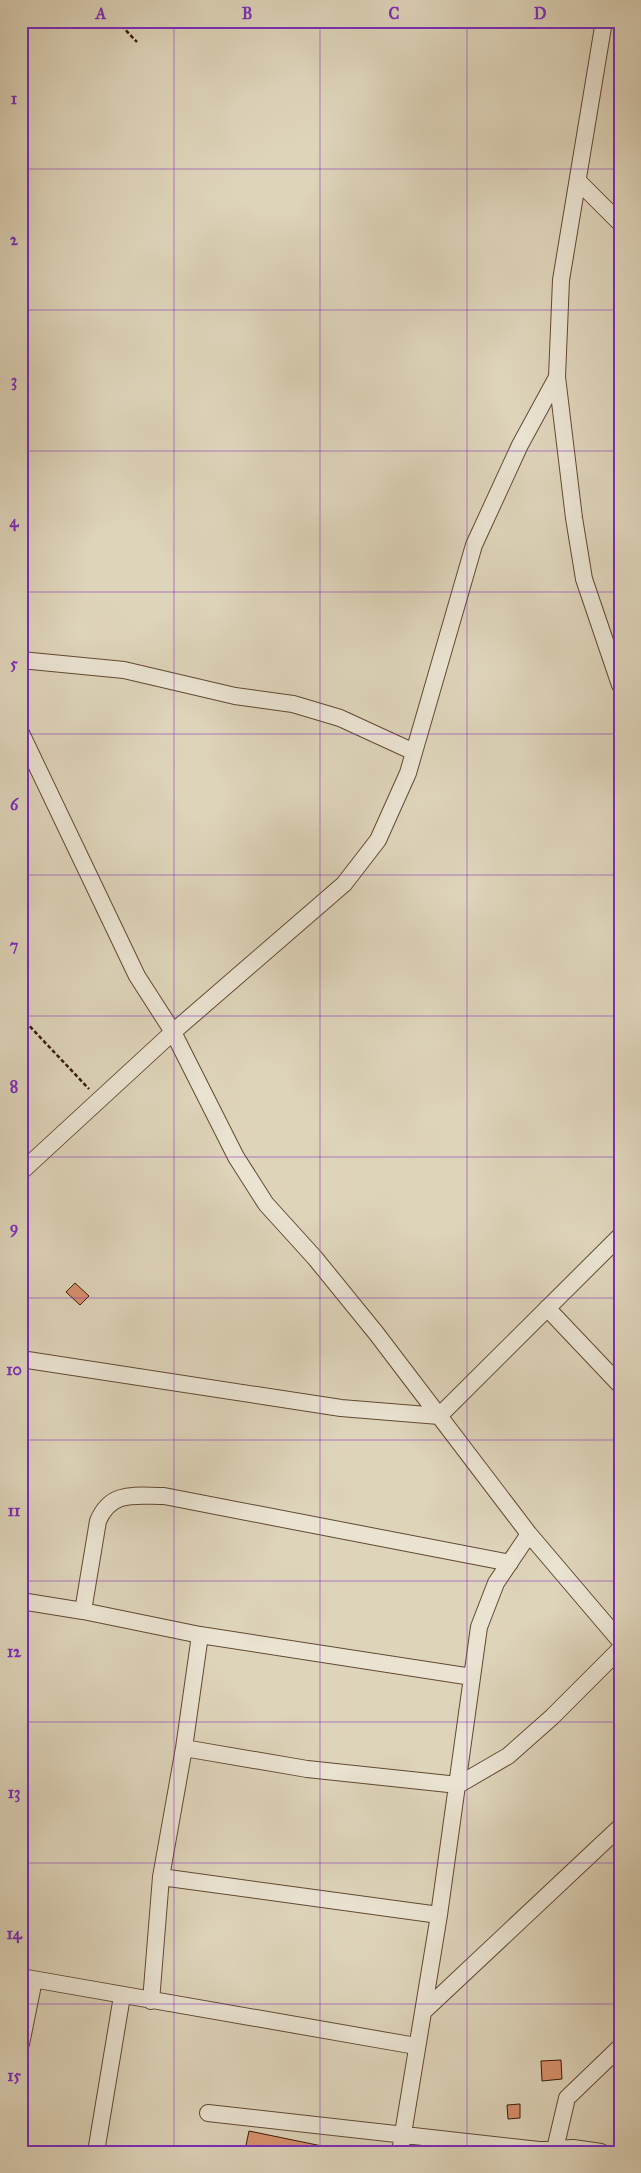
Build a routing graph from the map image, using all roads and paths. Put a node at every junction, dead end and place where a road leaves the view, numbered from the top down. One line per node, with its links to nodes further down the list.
1 (117, 21): 3 (path)
2 (604, 21): 4 (street)
3 (137, 42)
4 (578, 181): 5 (street); 6 (street)
5 (620, 223)
6 (557, 377): 8 (street); 10 (street)
7 (21, 660): 10 (street)
8 (620, 685)
9 (21, 733): 12 (street)
10 (414, 752): 12 (street)
11 (21, 1017): 13 (path)
12 (173, 1032): 13 (street); 19 (street)
13 (99, 1100): 14 (street)
14 (21, 1172)
15 (620, 1236): 16 (street)
16 (547, 1308): 18 (street); 19 (street)
17 (21, 1359): 19 (street)
18 (620, 1385)
19 (439, 1416): 20 (street)
20 (529, 1534): 21 (street); 25 (street)
21 (510, 1563): 23 (street); 27 (street)
22 (21, 1601): 23 (street)
23 (83, 1611): 24 (street)
24 (200, 1635): 27 (street); 28 (street)
25 (620, 1641)
26 (620, 1649): 29 (street)
27 (472, 1678): 29 (street)
28 (184, 1748): 29 (street); 31 (street)
29 (458, 1785): 32 (street)
30 (620, 1827): 36 (street)
31 (161, 1878): 32 (street); 35 (street)
32 (439, 1915): 36 (street)
33 (28, 1979): 34 (street); 37 (street)
34 (122, 1996): 35 (street); 44 (street)
35 (152, 2001): 38 (street)
36 (422, 2012): 38 (street)
37 (21, 2044)
38 (416, 2046): 41 (street)
39 (620, 2047): 42 (street)
40 (208, 2114): 41 (street)
41 (401, 2144): 42 (street)
42 (545, 2150): 43 (street)
43 (598, 2151)
44 (96, 2152)

